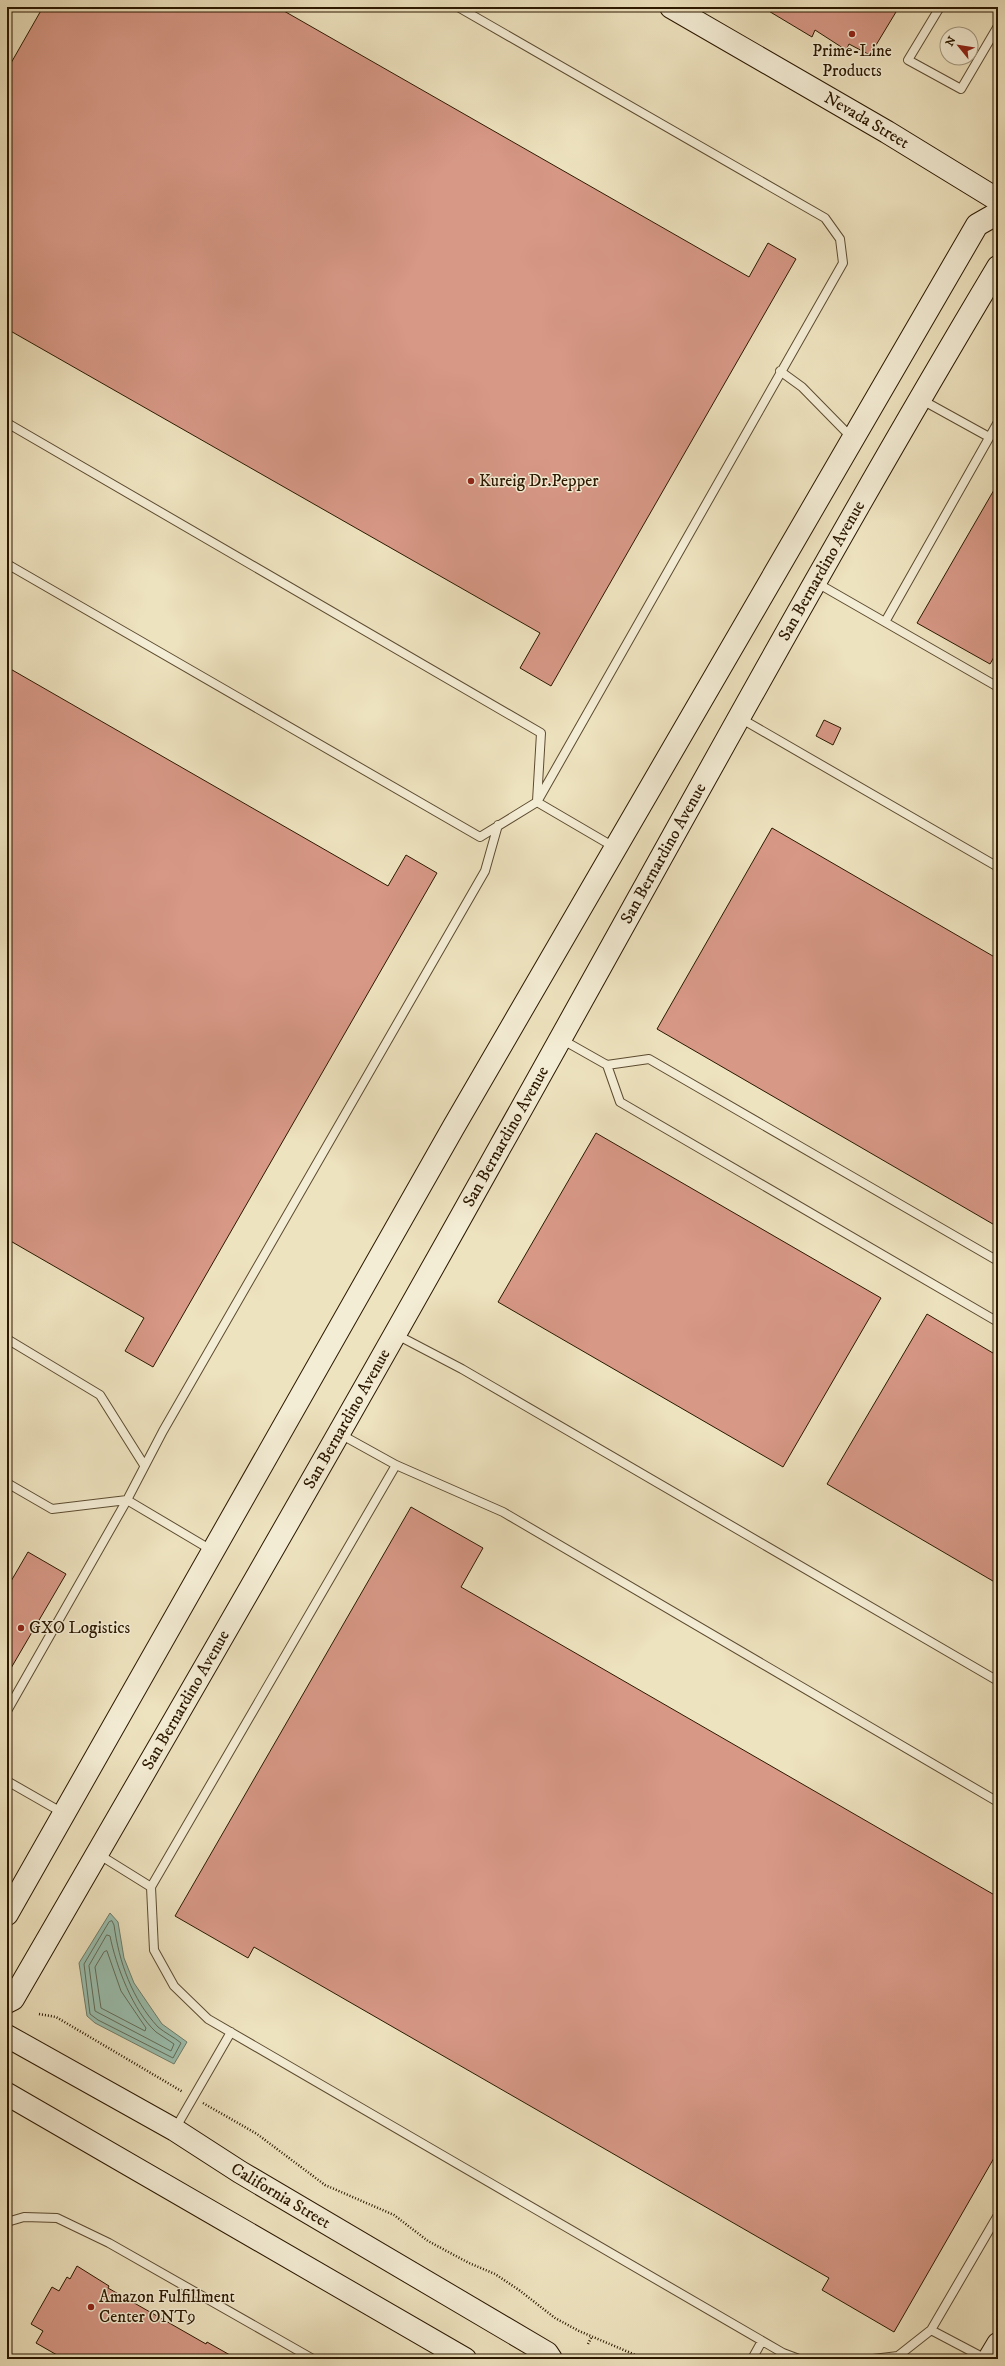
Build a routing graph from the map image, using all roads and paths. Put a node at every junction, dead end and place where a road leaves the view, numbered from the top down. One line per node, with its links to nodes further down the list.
1 (458, 7): 8 (lane)
2 (672, 7): 5 (main road, Nevada Street)
3 (940, 7): 4 (lane)
4 (998, 26)
5 (998, 200)
6 (998, 212): 13 (main road)
7 (998, 267): 9 (main road, San Bernardino Avenue)
8 (780, 371): 13 (lane); 19 (lane)
9 (919, 398): 12 (lane); 15 (main road, San Bernardino Avenue)
10 (998, 422): 12 (lane)
11 (7, 423): 19 (lane)
12 (989, 437): 16 (lane)
13 (854, 440): 21 (main road)
14 (7, 564): 20 (lane)
15 (815, 582): 16 (lane); 18 (main road, San Bernardino Avenue)
16 (886, 622): 17 (lane)
17 (998, 687)
18 (740, 718): 22 (lane); 23 (main road, San Bernardino Avenue)
19 (537, 802): 20 (lane); 21 (lane)
20 (498, 825): 31 (lane)
21 (616, 848): 34 (main road)
22 (998, 867)
23 (560, 1039): 24 (lane); 27 (main road, San Bernardino Avenue)
24 (607, 1065): 25 (lane); 26 (lane)
25 (998, 1261)
26 (998, 1322)
27 (394, 1334): 29 (main road, San Bernardino Avenue); 35 (lane)
28 (7, 1339): 31 (lane)
29 (338, 1433): 30 (lane); 40 (main road, San Bernardino Avenue)
30 (396, 1464): 38 (lane); 41 (lane)
31 (144, 1465): 33 (lane)
32 (7, 1483): 33 (lane)
33 (127, 1500): 34 (lane); 36 (lane)
34 (214, 1551): 39 (main road)
35 (998, 1681)
36 (7, 1711)
37 (7, 1781): 39 (lane)
38 (998, 1802)
39 (64, 1814): 42 (main road)
40 (97, 1853): 41 (lane); 43 (main road, San Bernardino Avenue)
41 (152, 1887): 45 (lane)
42 (7, 1914)
43 (7, 2002)
44 (39, 2014): 48 (path)
45 (231, 2032): 48 (lane); 54 (lane)
46 (7, 2036): 49 (main road, California Street)
47 (7, 2094): 58 (main road)
48 (193, 2098): 49 (lane); 53 (path)
49 (175, 2130): 59 (main road, California Street)
50 (998, 2215): 52 (lane)
51 (7, 2222): 57 (lane)
52 (931, 2330): 63 (lane); 64 (lane)
53 (592, 2336): 55 (path); 60 (path)
54 (762, 2341): 61 (lane); 62 (lane)
55 (588, 2344)
56 (998, 2344): 65 (main road)
57 (313, 2359)
58 (465, 2359)
59 (551, 2359)
60 (645, 2359)
61 (752, 2359)
62 (799, 2359)
63 (873, 2359)
64 (986, 2359)
65 (989, 2359)

